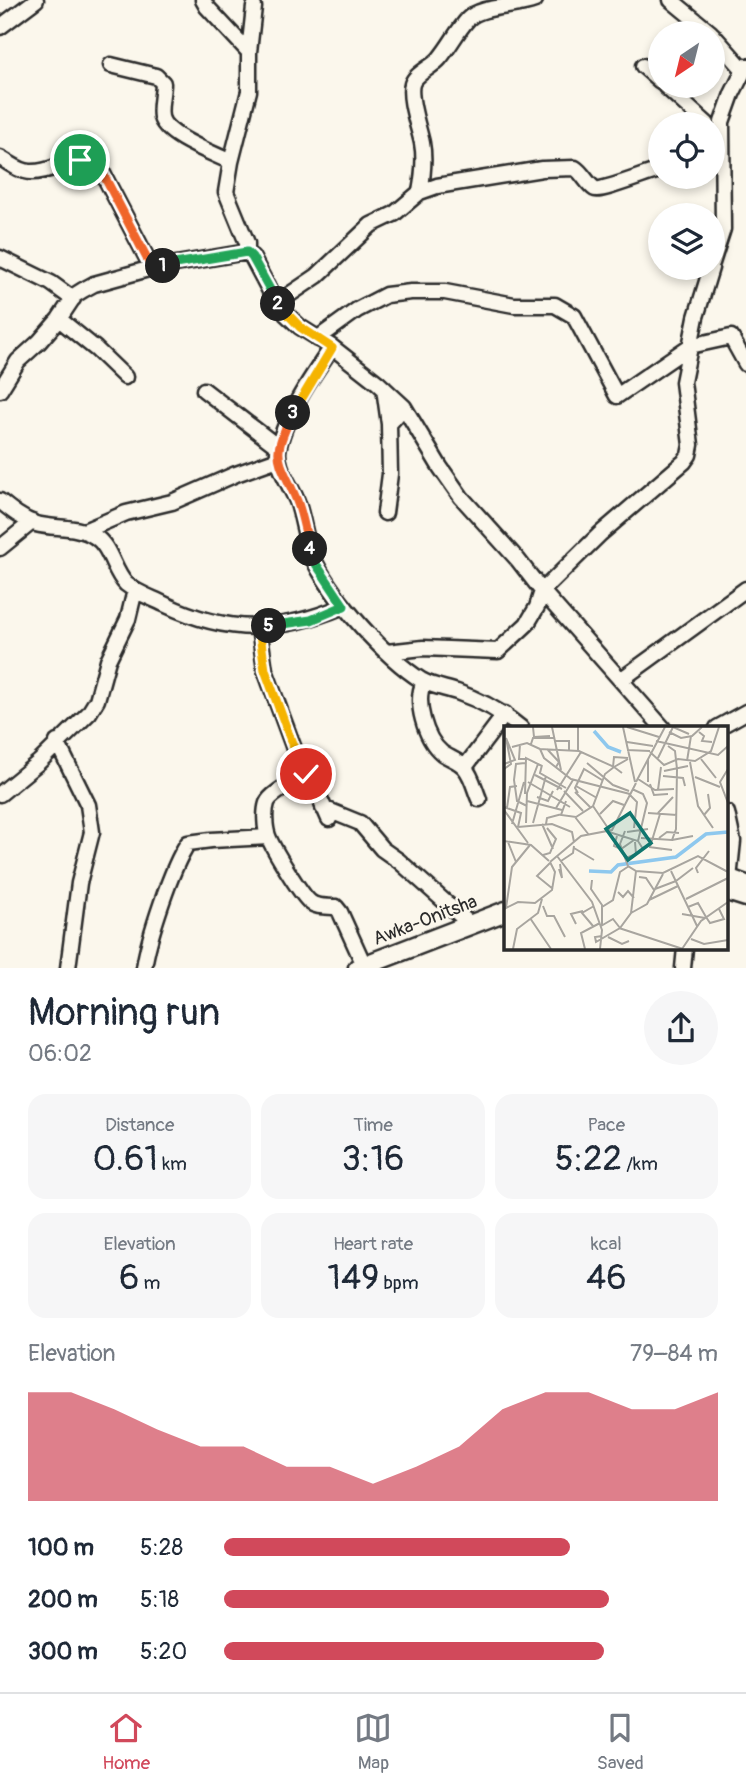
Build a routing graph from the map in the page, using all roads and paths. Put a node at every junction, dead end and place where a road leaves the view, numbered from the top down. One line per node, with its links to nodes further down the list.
1 (36, 0): 7 (street)
2 (203, 0): 9 (street)
3 (535, 0): 20 (street)
4 (671, 0): 6 (street)
5 (254, 7): 9 (street)
6 (696, 21)
7 (0, 27)
8 (725, 47): 12 (street)
9 (249, 52): 18 (street)
10 (111, 65): 18 (street)
11 (643, 66): 13 (street)
12 (745, 68): 16 (street)
13 (648, 70)
14 (678, 98): 15 (street)
15 (694, 112)
16 (725, 114)
17 (0, 159): 23 (street)
18 (231, 162): 21 (street)
19 (648, 173): 20 (street)
20 (420, 192): 26 (street)
21 (247, 252): 23 (street); 26 (street)
22 (0, 258): 25 (street)
23 (152, 268): 25 (street)
24 (708, 280): 29 (street)
25 (73, 299): 27 (street)
26 (278, 303): 28 (street)
27 (60, 319): 32 (street); 34 (street)
28 (317, 339): 29 (street); 30 (street)
29 (691, 346): 31 (street); 46 (street)
30 (332, 348): 33 (street); 38 (street)
31 (746, 364)
32 (125, 377)
33 (384, 388): 36 (street); 37 (street)
34 (0, 390)
35 (204, 390): 38 (street)
36 (404, 407): 37 (street); 46 (street)
37 (389, 424): 40 (street)
38 (278, 453): 42 (street); 47 (street)
39 (0, 501): 41 (street)
40 (385, 513)
41 (32, 522): 42 (street); 43 (street)
42 (84, 531): 45 (street)
43 (0, 548)
44 (746, 589): 50 (street)
45 (135, 590): 48 (street); 57 (street)
46 (542, 591): 49 (street); 50 (street)
47 (344, 606): 48 (street); 49 (street)
48 (259, 628): 59 (street)
49 (387, 652): 51 (street)
50 (622, 678): 55 (street)
51 (424, 682): 53 (street); 58 (street)
52 (746, 712): 56 (street)
53 (505, 714): 54 (street); 58 (street)
54 (519, 726)
55 (661, 726)
56 (721, 726)
57 (57, 742): 60 (street); 71 (street)
58 (465, 767): 61 (street)
59 (306, 774): 63 (street); 68 (street)
60 (0, 794)
61 (479, 799)
62 (728, 818): 64 (street)
63 (268, 837): 70 (street); 72 (street)
64 (732, 883): 65 (main road)
65 (746, 897)
66 (504, 912): 68 (main road, Awka-Onitsha)
67 (504, 924): 73 (main road, Awka-Onitsha)
68 (471, 925): 70 (main road, Awka-Onitsha)
69 (685, 950): 74 (street)
70 (361, 966)
71 (68, 968)
72 (144, 968)
73 (386, 968)
74 (683, 968)

